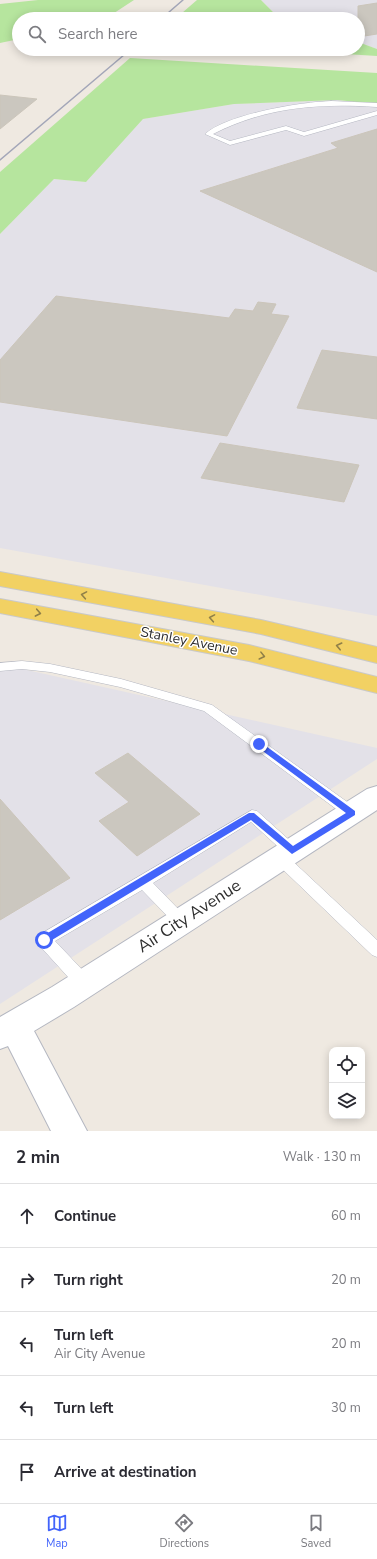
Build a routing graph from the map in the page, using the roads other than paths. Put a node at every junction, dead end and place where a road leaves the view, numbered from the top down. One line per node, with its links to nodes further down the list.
1 (377, 105): 2 (lane)
2 (377, 114)
3 (0, 579): 5 (main road, Stanley Avenue, one-way to 3)
4 (0, 606): 7 (main road, Stanley Avenue, one-way to 7)
5 (377, 655)
6 (0, 666): 9 (lane)
7 (377, 684)
8 (377, 796): 9 (street, Air City Avenue)
9 (352, 813): 10 (street, Air City Avenue)
10 (286, 854): 11 (lane); 12 (street, Air City Avenue); 13 (lane)
11 (143, 882): 12 (lane); 14 (lane)
12 (181, 921): 14 (street, Air City Avenue)
13 (377, 950)
14 (84, 983): 15 (street, Air City Avenue)
15 (7, 1030): 16 (street)
16 (69, 1131)

